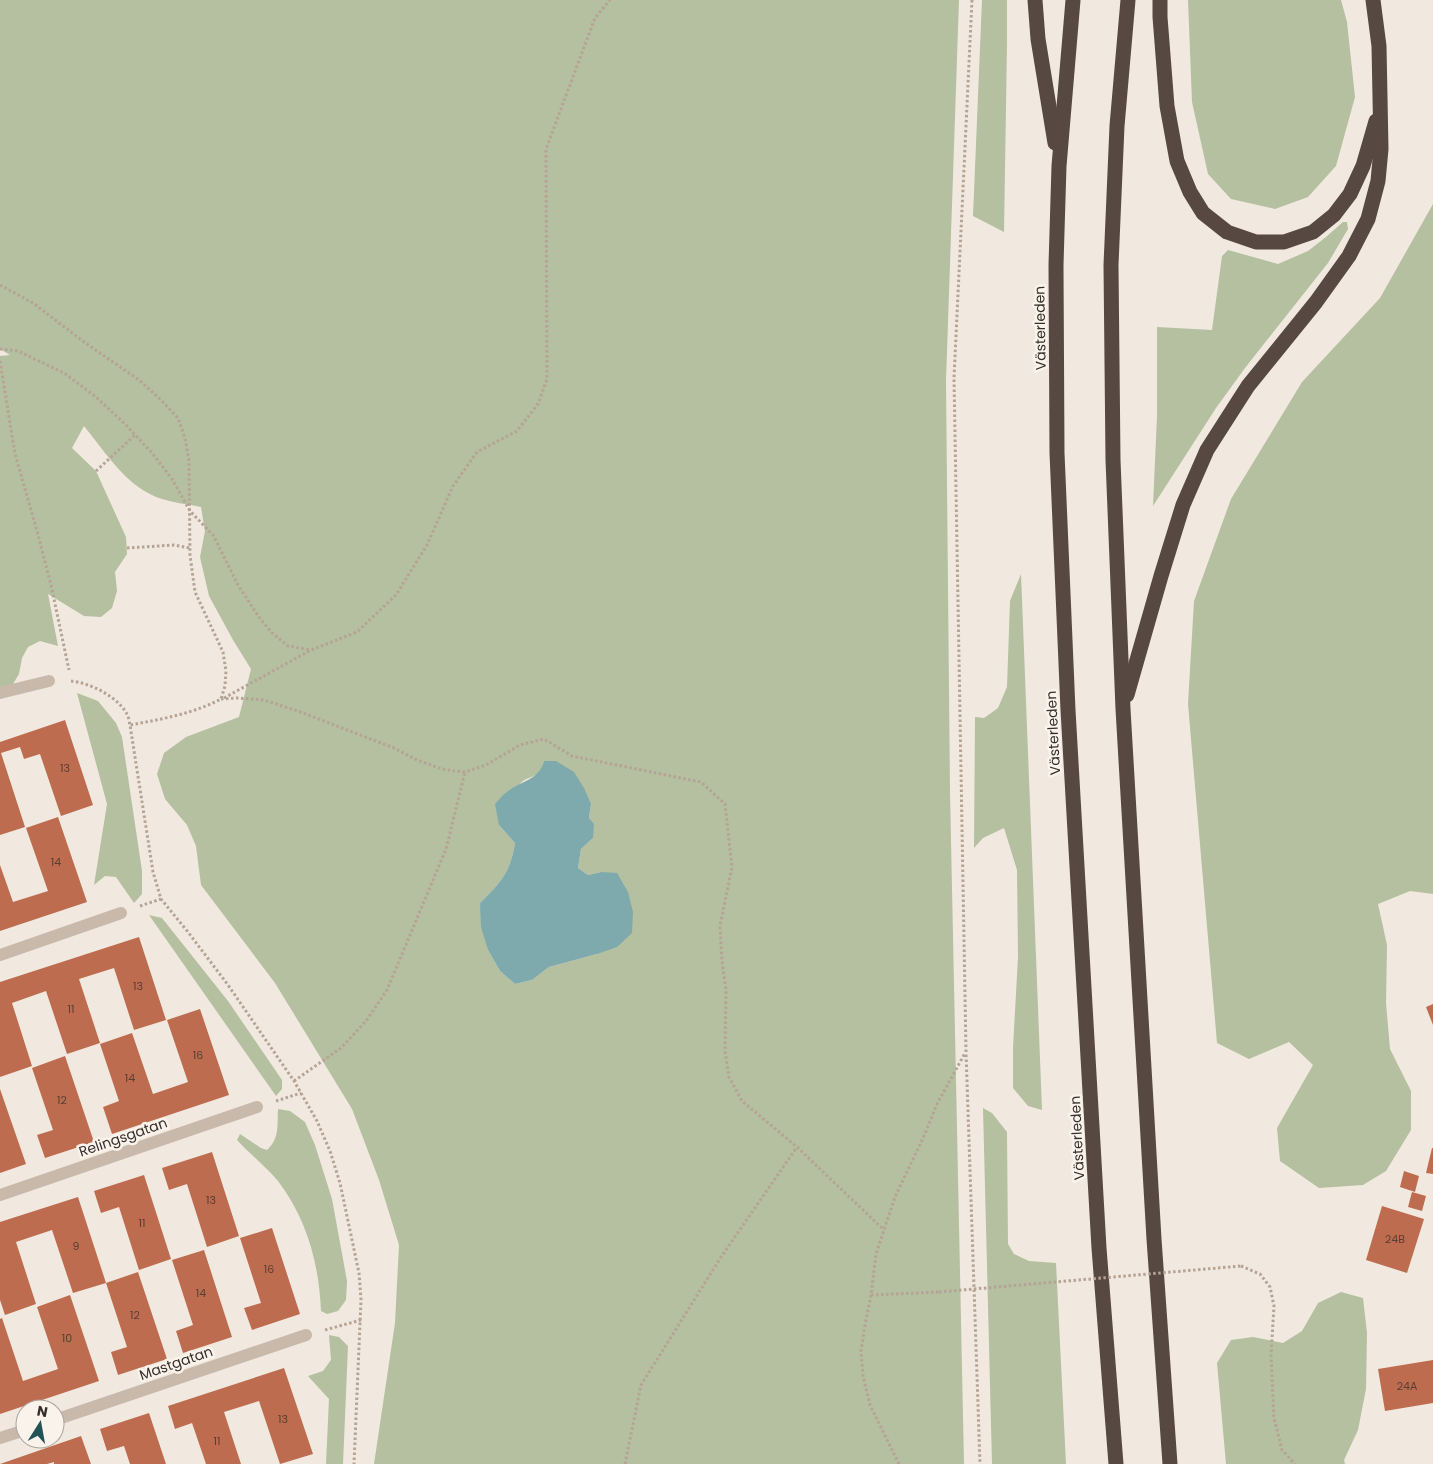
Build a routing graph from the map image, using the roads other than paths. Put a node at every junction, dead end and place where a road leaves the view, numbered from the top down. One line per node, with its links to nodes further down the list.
1 (1035, 0): 7 (highway)
2 (1074, 0): 7 (highway, Västerleden)
3 (1128, 0): 10 (highway)
4 (1160, 0): 6 (highway)
5 (1373, 0): 6 (highway)
6 (1381, 103): 10 (highway)
7 (1059, 166): 19 (highway, Västerleden)
8 (49, 681): 9 (street)
9 (0, 693)
10 (1123, 708): 20 (highway)
11 (121, 913): 12 (street)
12 (0, 955)
13 (256, 1107): 14 (street, Relingsgatan)
14 (0, 1195)
15 (306, 1335): 16 (street, Mastgatan)
16 (65, 1417)
17 (15, 1433): 18 (street)
18 (0, 1438)
19 (1116, 1464)
20 (1170, 1464)

